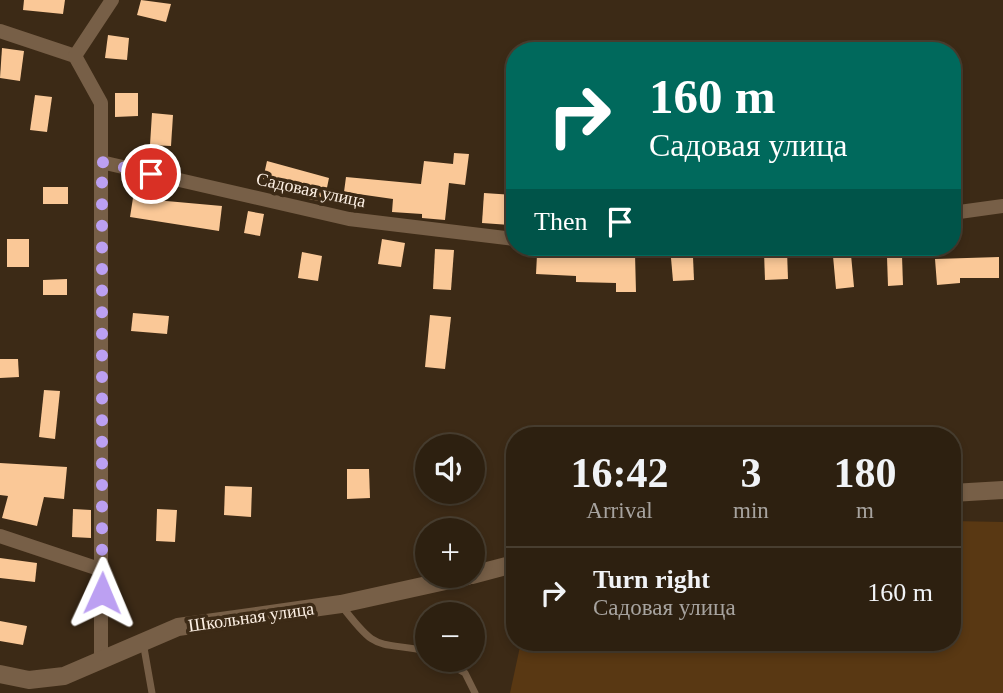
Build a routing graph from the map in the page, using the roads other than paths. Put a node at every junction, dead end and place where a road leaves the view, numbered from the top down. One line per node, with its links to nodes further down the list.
1 (113, 0): 3 (street)
2 (0, 31): 3 (street)
3 (75, 56): 4 (street)
4 (102, 162): 7 (street, Садовая улица); 12 (street)
5 (1003, 206): 6 (street)
6 (961, 212)
7 (506, 238)
8 (1003, 490): 9 (street)
9 (961, 492)
10 (0, 536): 12 (street)
11 (506, 566): 13 (street, Школьная улица)
12 (102, 570): 18 (street)
13 (485, 571)
14 (415, 587): 15 (street, Школьная улица)
15 (341, 604): 16 (street, Школьная улица); 17 (lane)
16 (144, 642): 18 (street, Школьная улица); 21 (lane)
17 (415, 649)
18 (101, 661): 20 (street, Школьная улица)
19 (463, 672): 22 (lane)
20 (0, 674)
21 (152, 693)
22 (475, 693)

